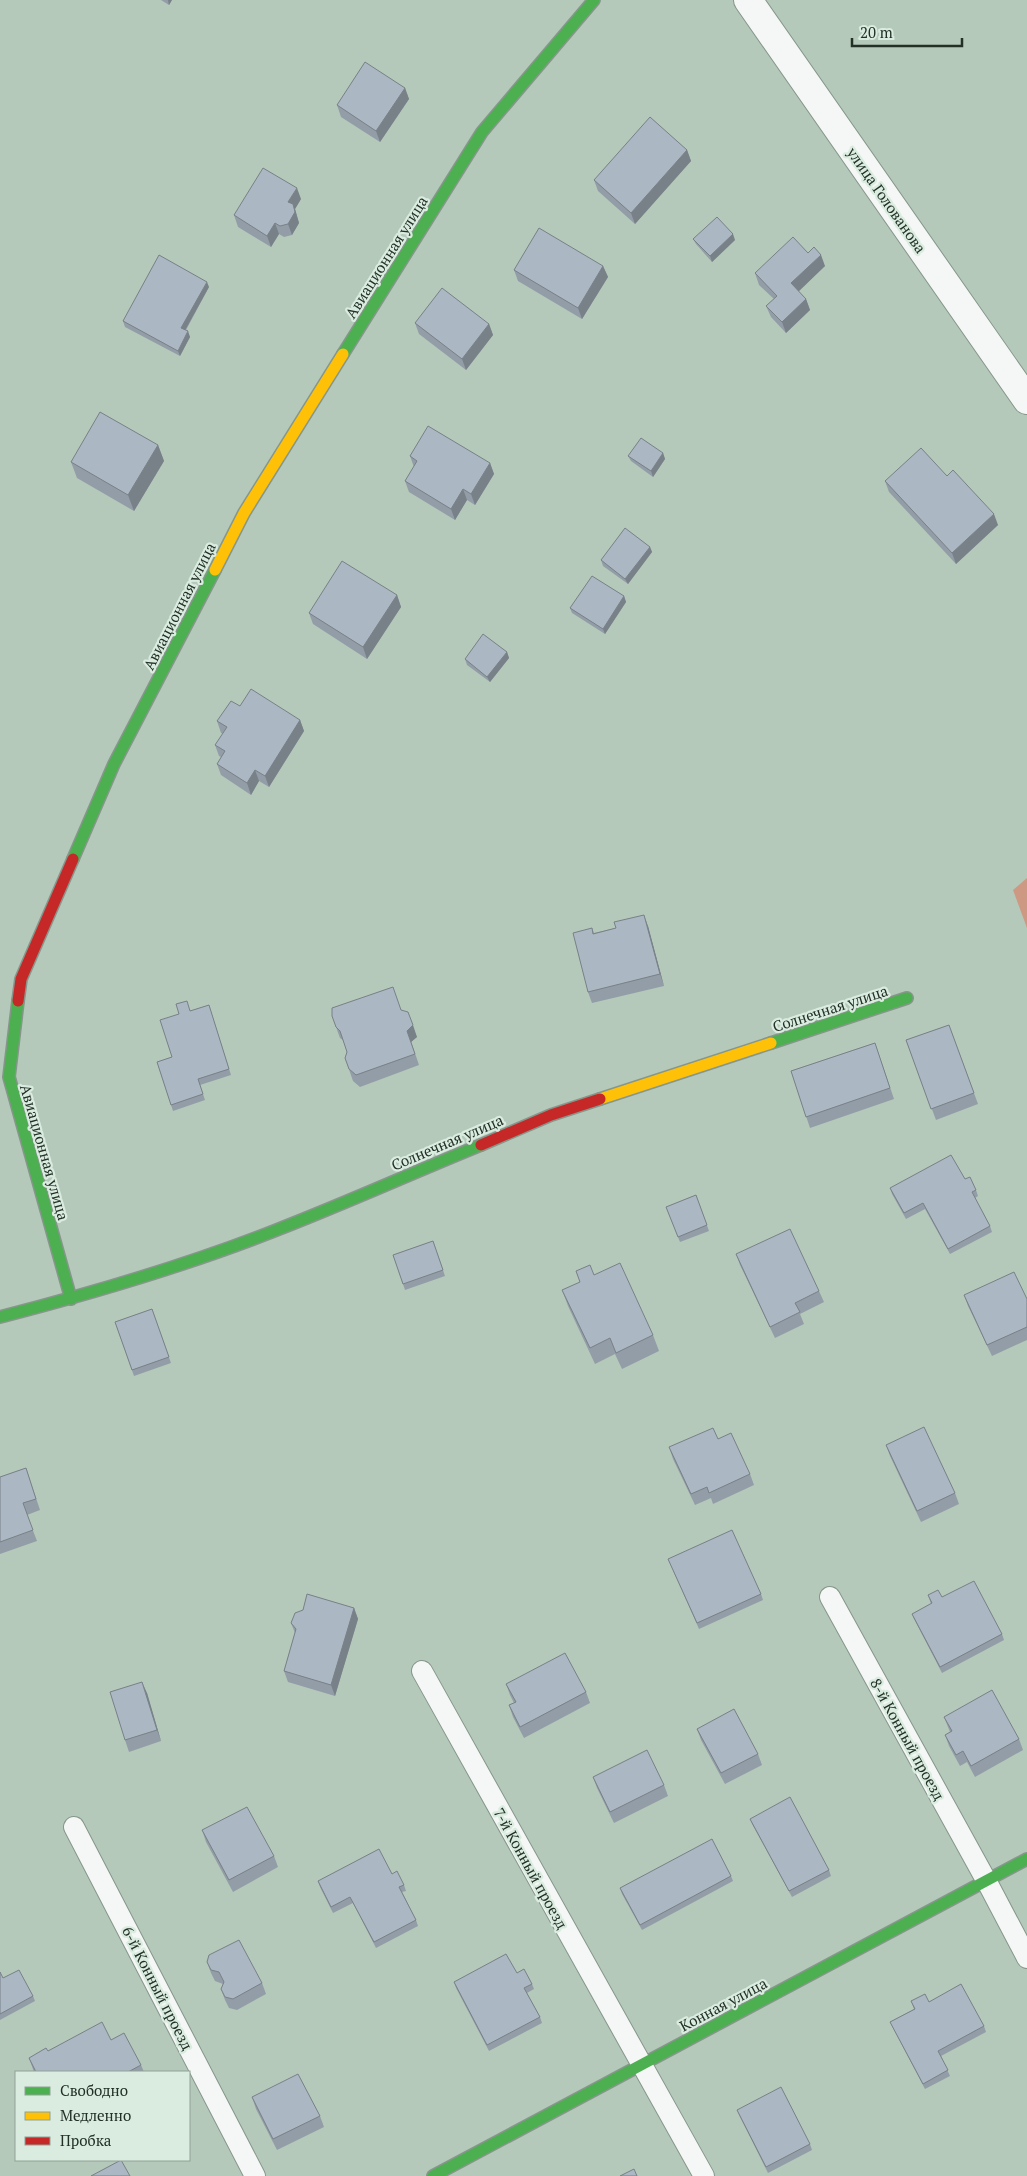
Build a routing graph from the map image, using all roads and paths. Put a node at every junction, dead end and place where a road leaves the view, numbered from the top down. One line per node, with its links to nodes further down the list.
1 (594, 0): 5 (street, Авиационная улица)
2 (748, 0): 3 (street, улица Голованова)
3 (1027, 400)
4 (907, 998): 5 (street, Солнечная улица)
5 (71, 1299): 6 (street, Солнечная улица)
6 (0, 1317)
7 (830, 1597): 11 (lane, 8-й Конный проезд)
8 (422, 1671): 13 (lane, 7-й Конный проезд)
9 (74, 1827): 14 (lane, 6-й Конный проезд)
10 (1027, 1859): 11 (street, Конная улица)
11 (986, 1880): 12 (lane, 8-й Конный проезд); 13 (street, Конная улица)
12 (1027, 1958)
13 (640, 2065): 15 (street, Конная улица); 16 (lane, 7-й Конный проезд)
14 (255, 2176)
15 (433, 2176)
16 (704, 2176)

